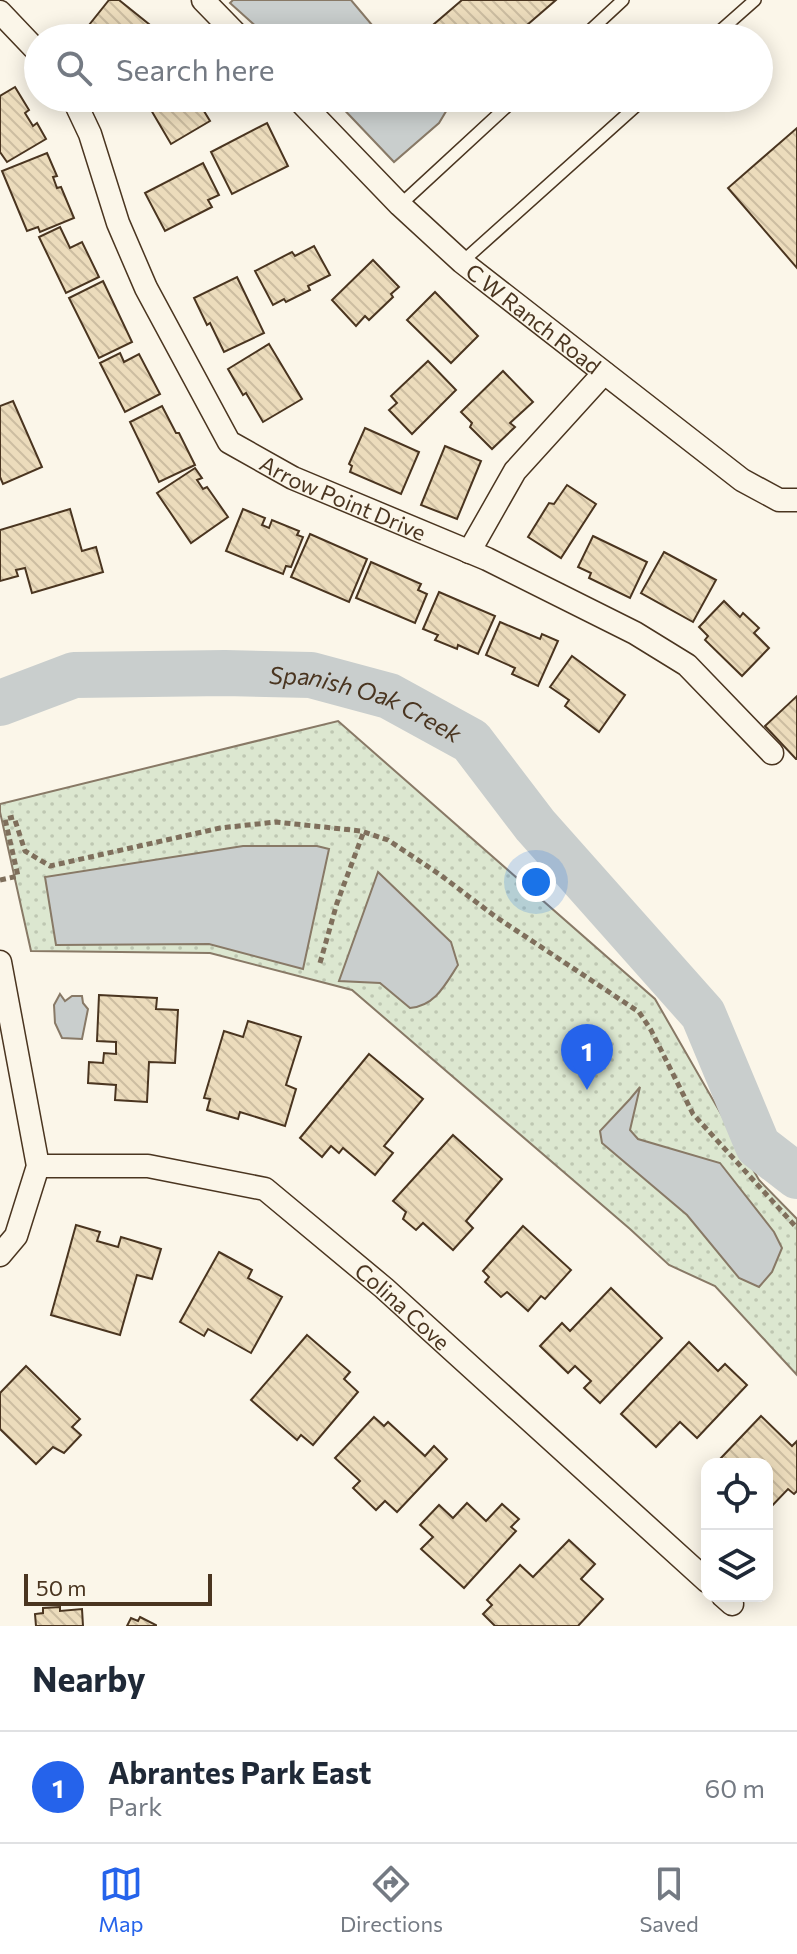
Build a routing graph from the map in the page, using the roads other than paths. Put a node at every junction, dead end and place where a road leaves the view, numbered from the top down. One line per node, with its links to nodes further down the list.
1 (6, 0): 5 (street)
2 (203, 0): 7 (street)
3 (623, 0): 8 (lane)
4 (755, 0): 9 (lane)
5 (0, 6)
6 (0, 12): 10 (street)
7 (226, 24)
8 (597, 24)
9 (728, 24)
10 (24, 37)
11 (80, 112): 19 (street, Arrow Point Drive)
12 (310, 112): 15 (street, C W Ranch Road)
13 (501, 112): 15 (lane)
14 (629, 112): 16 (lane)
15 (400, 205): 16 (street, C W Ranch Road)
16 (462, 262): 17 (street, C W Ranch Road)
17 (604, 373): 18 (street, C W Ranch Road); 19 (street)
18 (797, 500)
19 (469, 552): 20 (street, Arrow Point Drive)
20 (772, 753)
21 (0, 962): 22 (street)
22 (38, 1166): 23 (street); 24 (street, Colina Cove)
23 (0, 1255)
24 (701, 1576)

